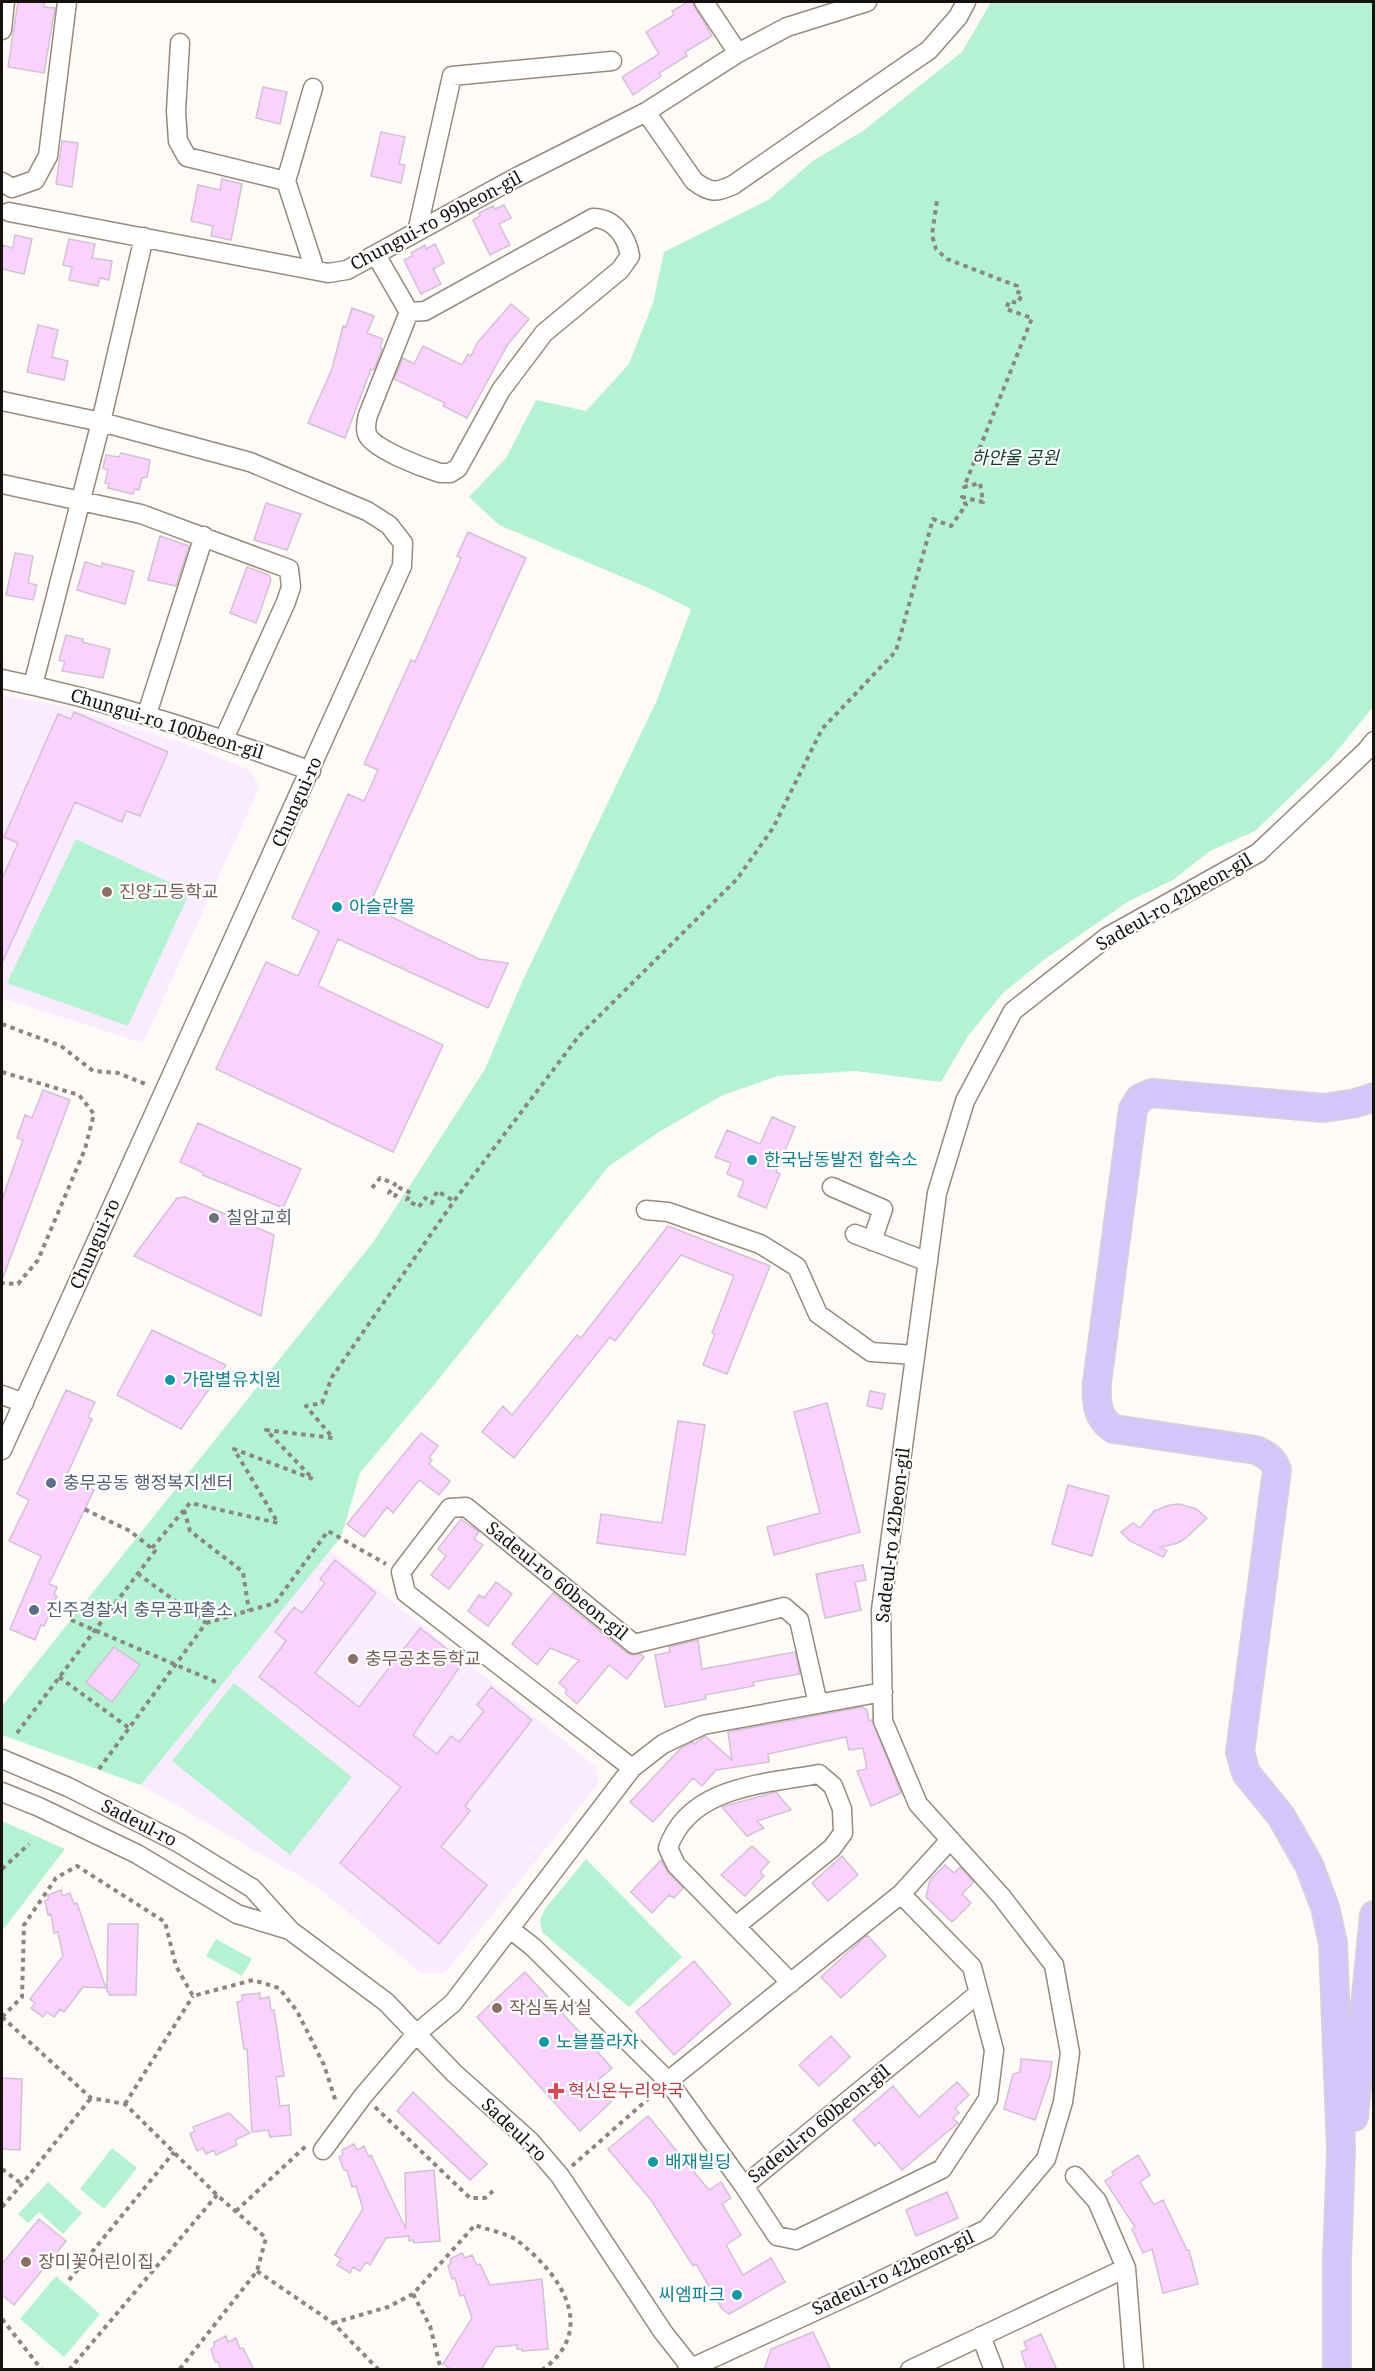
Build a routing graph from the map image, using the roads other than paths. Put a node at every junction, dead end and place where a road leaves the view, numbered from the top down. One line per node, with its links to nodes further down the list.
1 (5, 2): 6 (street)
2 (67, 2): 13 (street)
3 (704, 2): 8 (street)
4 (867, 2): 8 (street, Chungui-ro 99beon-gil)
5 (966, 2): 11 (street)
6 (2, 30)
7 (180, 42): 12 (street)
8 (738, 53): 11 (street, Chungui-ro 99beon-gil)
9 (612, 61): 15 (street)
10 (314, 88): 12 (street)
11 (646, 112): 15 (street, Chungui-ro 99beon-gil)
12 (286, 181): 18 (street)
13 (7, 185): 14 (street)
14 (5, 212): 16 (street, Chungui-ro 99beon-gil)
15 (417, 232): 17 (street, Chungui-ro 99beon-gil)
16 (144, 237): 18 (street, Chungui-ro 99beon-gil); 21 (street)
17 (376, 255): 18 (street, Chungui-ro 99beon-gil); 19 (street)
18 (315, 270)
19 (409, 312): 19 (street)
20 (2, 401): 21 (street, Chungui-ro)
21 (101, 422): 23 (street); 30 (street, Chungui-ro)
22 (2, 484): 23 (street)
23 (82, 500): 24 (street); 26 (street)
24 (204, 536): 27 (street); 28 (street)
25 (2, 679): 26 (street, Chungui-ro 100beon-gil)
26 (33, 686): 27 (street, Chungui-ro 100beon-gil)
27 (147, 714): 28 (street, Chungui-ro 100beon-gil)
28 (224, 739): 30 (street, Chungui-ro 100beon-gil)
29 (1374, 741): 34 (street, Sadeul-ro 42beon-gil)
30 (311, 771): 37 (street, Chungui-ro)
31 (1374, 1097): 63 (highway)
32 (832, 1187): 34 (street)
33 (646, 1210): 35 (street)
34 (928, 1262): 35 (street, Sadeul-ro 42beon-gil)
35 (915, 1355): 39 (street, Sadeul-ro 42beon-gil)
36 (2, 1395): 37 (street)
37 (24, 1403): 38 (street, Chungui-ro)
38 (2, 1450)
39 (883, 1692): 40 (street); 44 (street, Sadeul-ro 42beon-gil)
40 (818, 1704): 42 (street); 42 (street, Sadeul-ro 60beon-gil)
41 (2, 1759): 49 (street, Sadeul-ro)
42 (632, 1768): 48 (street)
43 (2, 1792): 49 (street, Sadeul-ro)
44 (950, 1840): 45 (street); 59 (street, Sadeul-ro 42beon-gil)
45 (901, 1894): 50 (street); 51 (street, Sadeul-ro 60beon-gil)
46 (1374, 1915): 63 (highway)
47 (736, 1926): 47 (street); 50 (street)
48 (510, 1929): 52 (street); 53 (street)
49 (291, 1930): 52 (street, Sadeul-ro)
50 (791, 1983): 53 (street)
51 (979, 1992): 56 (street, Sadeul-ro 60beon-gil); 56 (street, Sadeul-ro 60beon-gil)
52 (416, 2034): 54 (street); 59 (street, Sadeul-ro)
53 (668, 2081): 56 (street)
54 (319, 2144)
55 (1075, 2176): 57 (street)
56 (744, 2186)
57 (1126, 2268): 58 (street); 62 (street)
58 (981, 2336): 60 (street); 61 (street)
59 (690, 2369)
60 (910, 2370)
61 (994, 2370)
62 (1134, 2370)
63 (1337, 2370)

